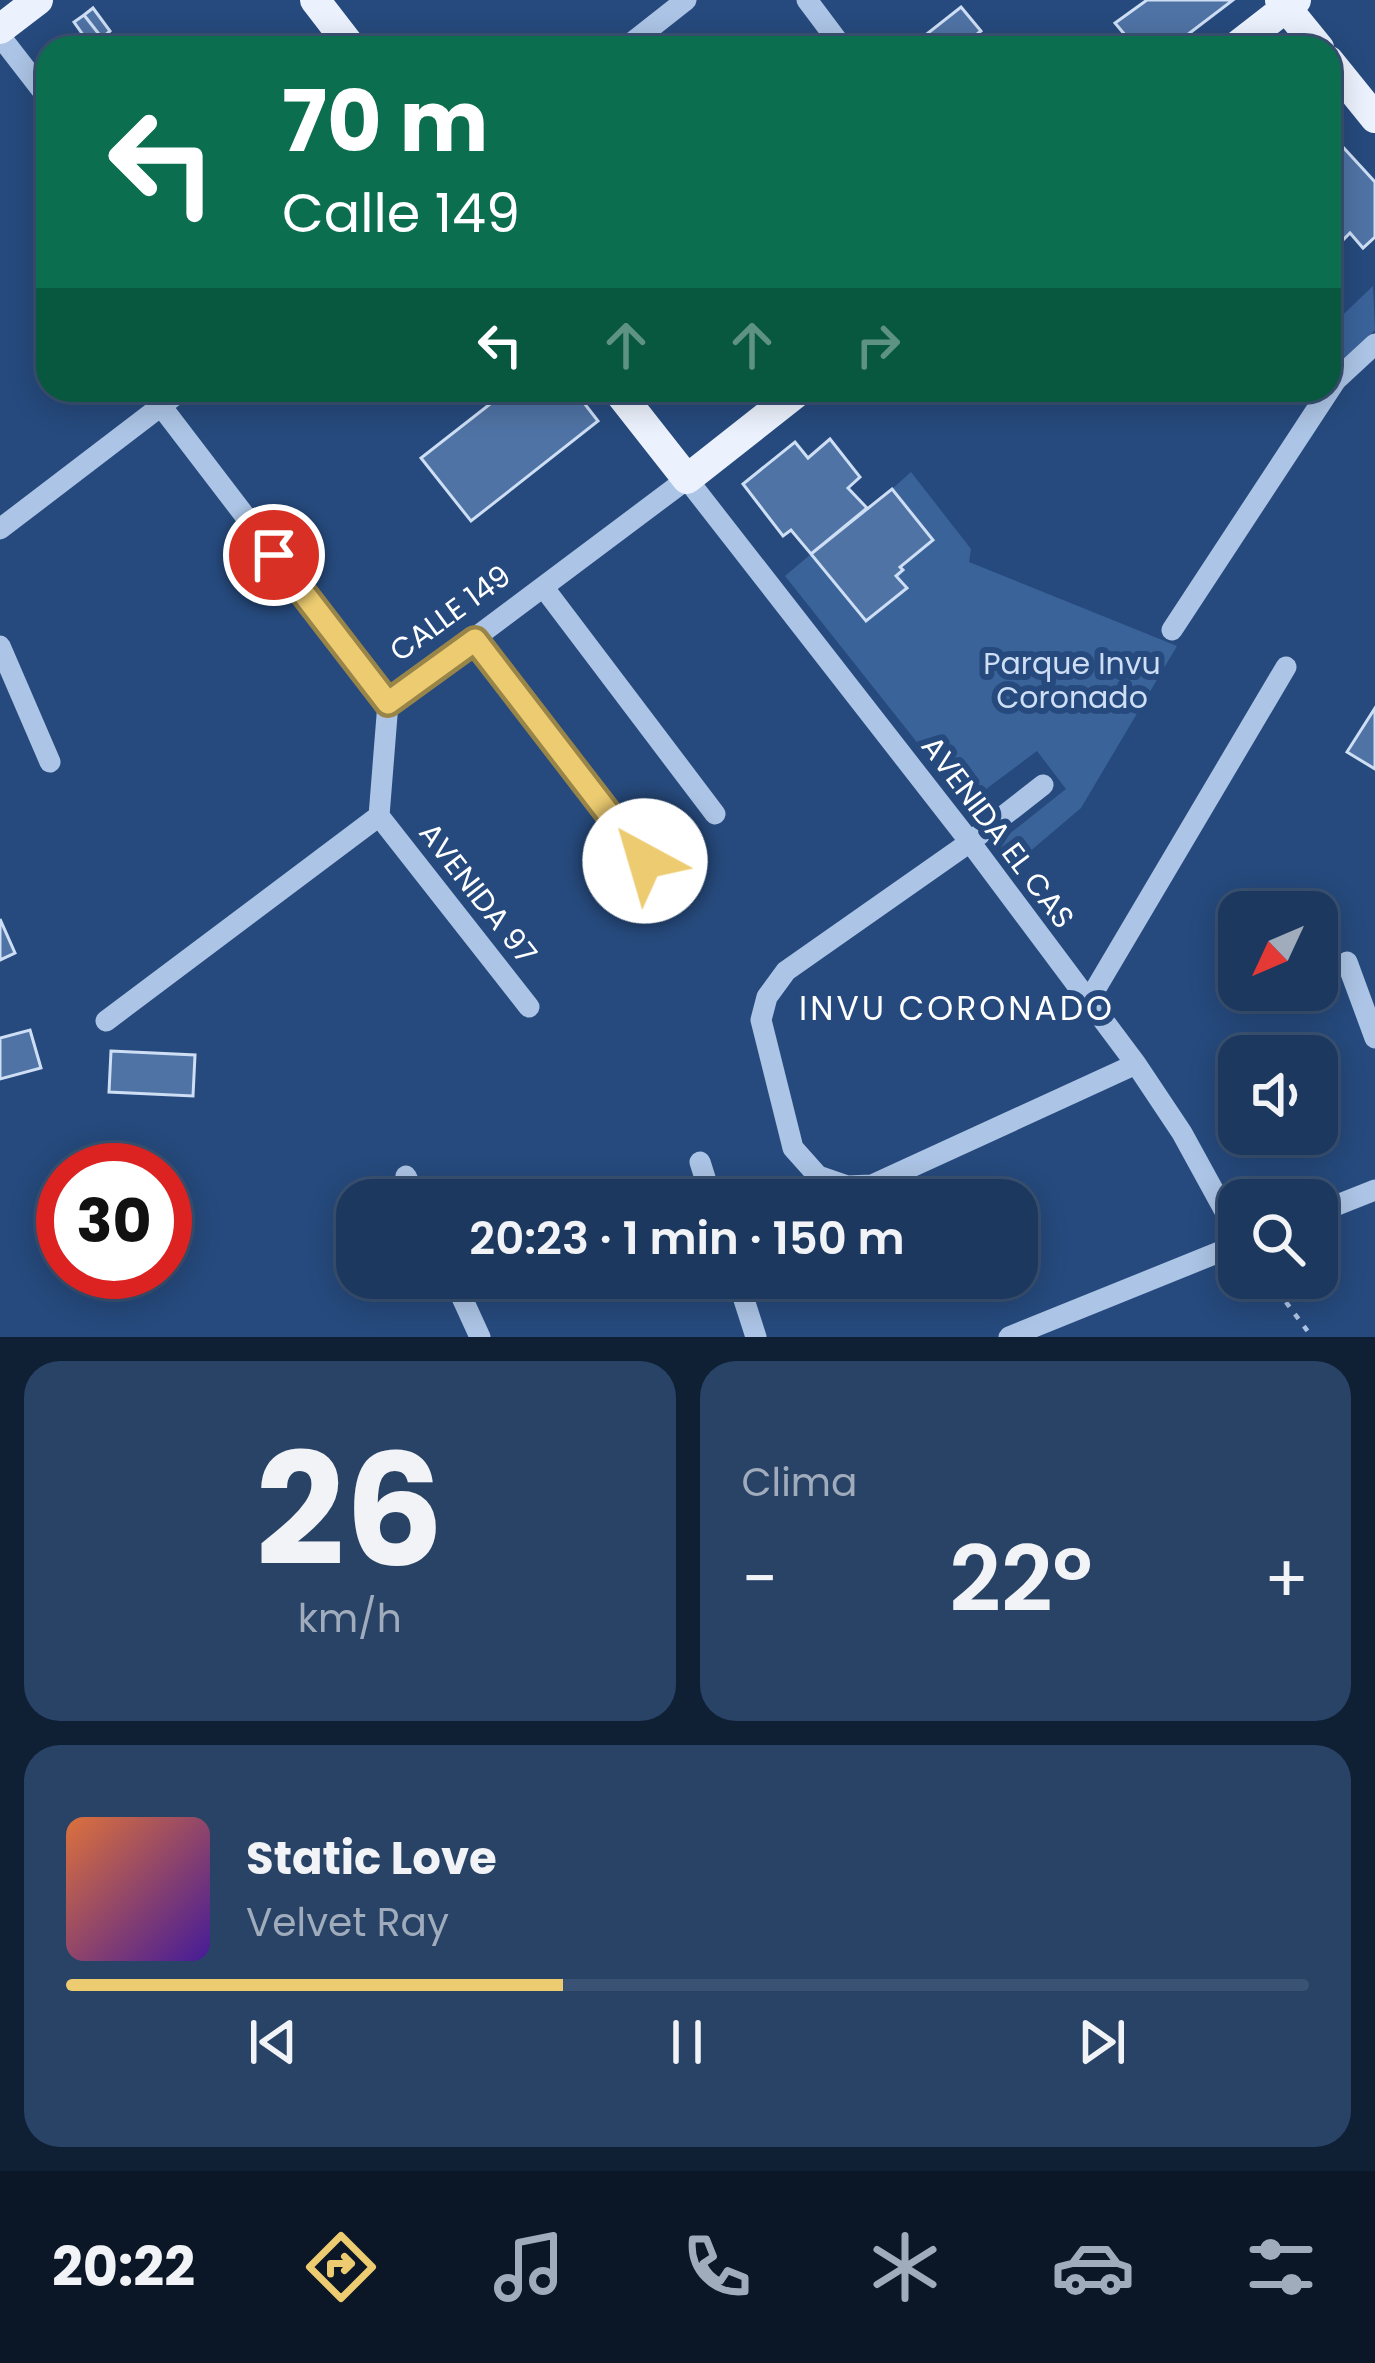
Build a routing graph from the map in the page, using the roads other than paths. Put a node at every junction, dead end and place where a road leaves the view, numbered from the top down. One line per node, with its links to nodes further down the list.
1 (38, 0): 6 (main road)
2 (315, 0): 7 (main road)
3 (686, 0): 8 (street)
4 (807, 0): 9 (street)
5 (1287, 2): 10 (main road); 11 (main road)
6 (0, 33): 13 (street)
7 (343, 36)
8 (640, 36)
9 (834, 36)
10 (1248, 36)
11 (1311, 36)
12 (1341, 76): 14 (main road)
13 (36, 82)
14 (1375, 118)
15 (1375, 344): 16 (street)
16 (1341, 375)
17 (166, 402): 21 (street)
18 (626, 402): 22 (main road)
19 (785, 402): 22 (main road, CALLE 149)
20 (1322, 402): 25 (street)
21 (161, 406): 23 (street); 29 (street)
22 (687, 479): 24 (street, CALLE 149); 34 (street, AVENIDA EL CAS)
23 (0, 529)
24 (544, 588): 26 (street, CALLE 149); 32 (street)
25 (1172, 630)
26 (475, 640): 29 (street, CALLE 149); 35 (street)
27 (0, 646): 30 (street)
28 (1286, 668): 37 (street)
29 (388, 703): 33 (street, CALLE 149)
30 (50, 762)
31 (1043, 785): 34 (street)
32 (715, 814)
33 (379, 816): 38 (street, AVENIDA 97); 39 (street)
34 (970, 842): 37 (street, AVENIDA EL CAS); 41 (street)
35 (645, 861)
36 (1346, 962): 40 (street)
37 (1089, 1000): 41 (street, AVENIDA EL CAS)
38 (529, 1007)
39 (106, 1021)
40 (1375, 1038)
41 (1136, 1064): 47 (street, AVENIDA EL CAS)
42 (700, 1162): 45 (street)
43 (406, 1176): 44 (street)
44 (407, 1179)
45 (705, 1179)
46 (1375, 1190): 48 (street)
47 (1218, 1201)
48 (1338, 1205)
49 (1218, 1250): 52 (street)
50 (463, 1299): 53 (street)
51 (744, 1299): 54 (street)
52 (1042, 1331): 55 (street)
53 (480, 1337)
54 (756, 1337)
55 (1009, 1337)

